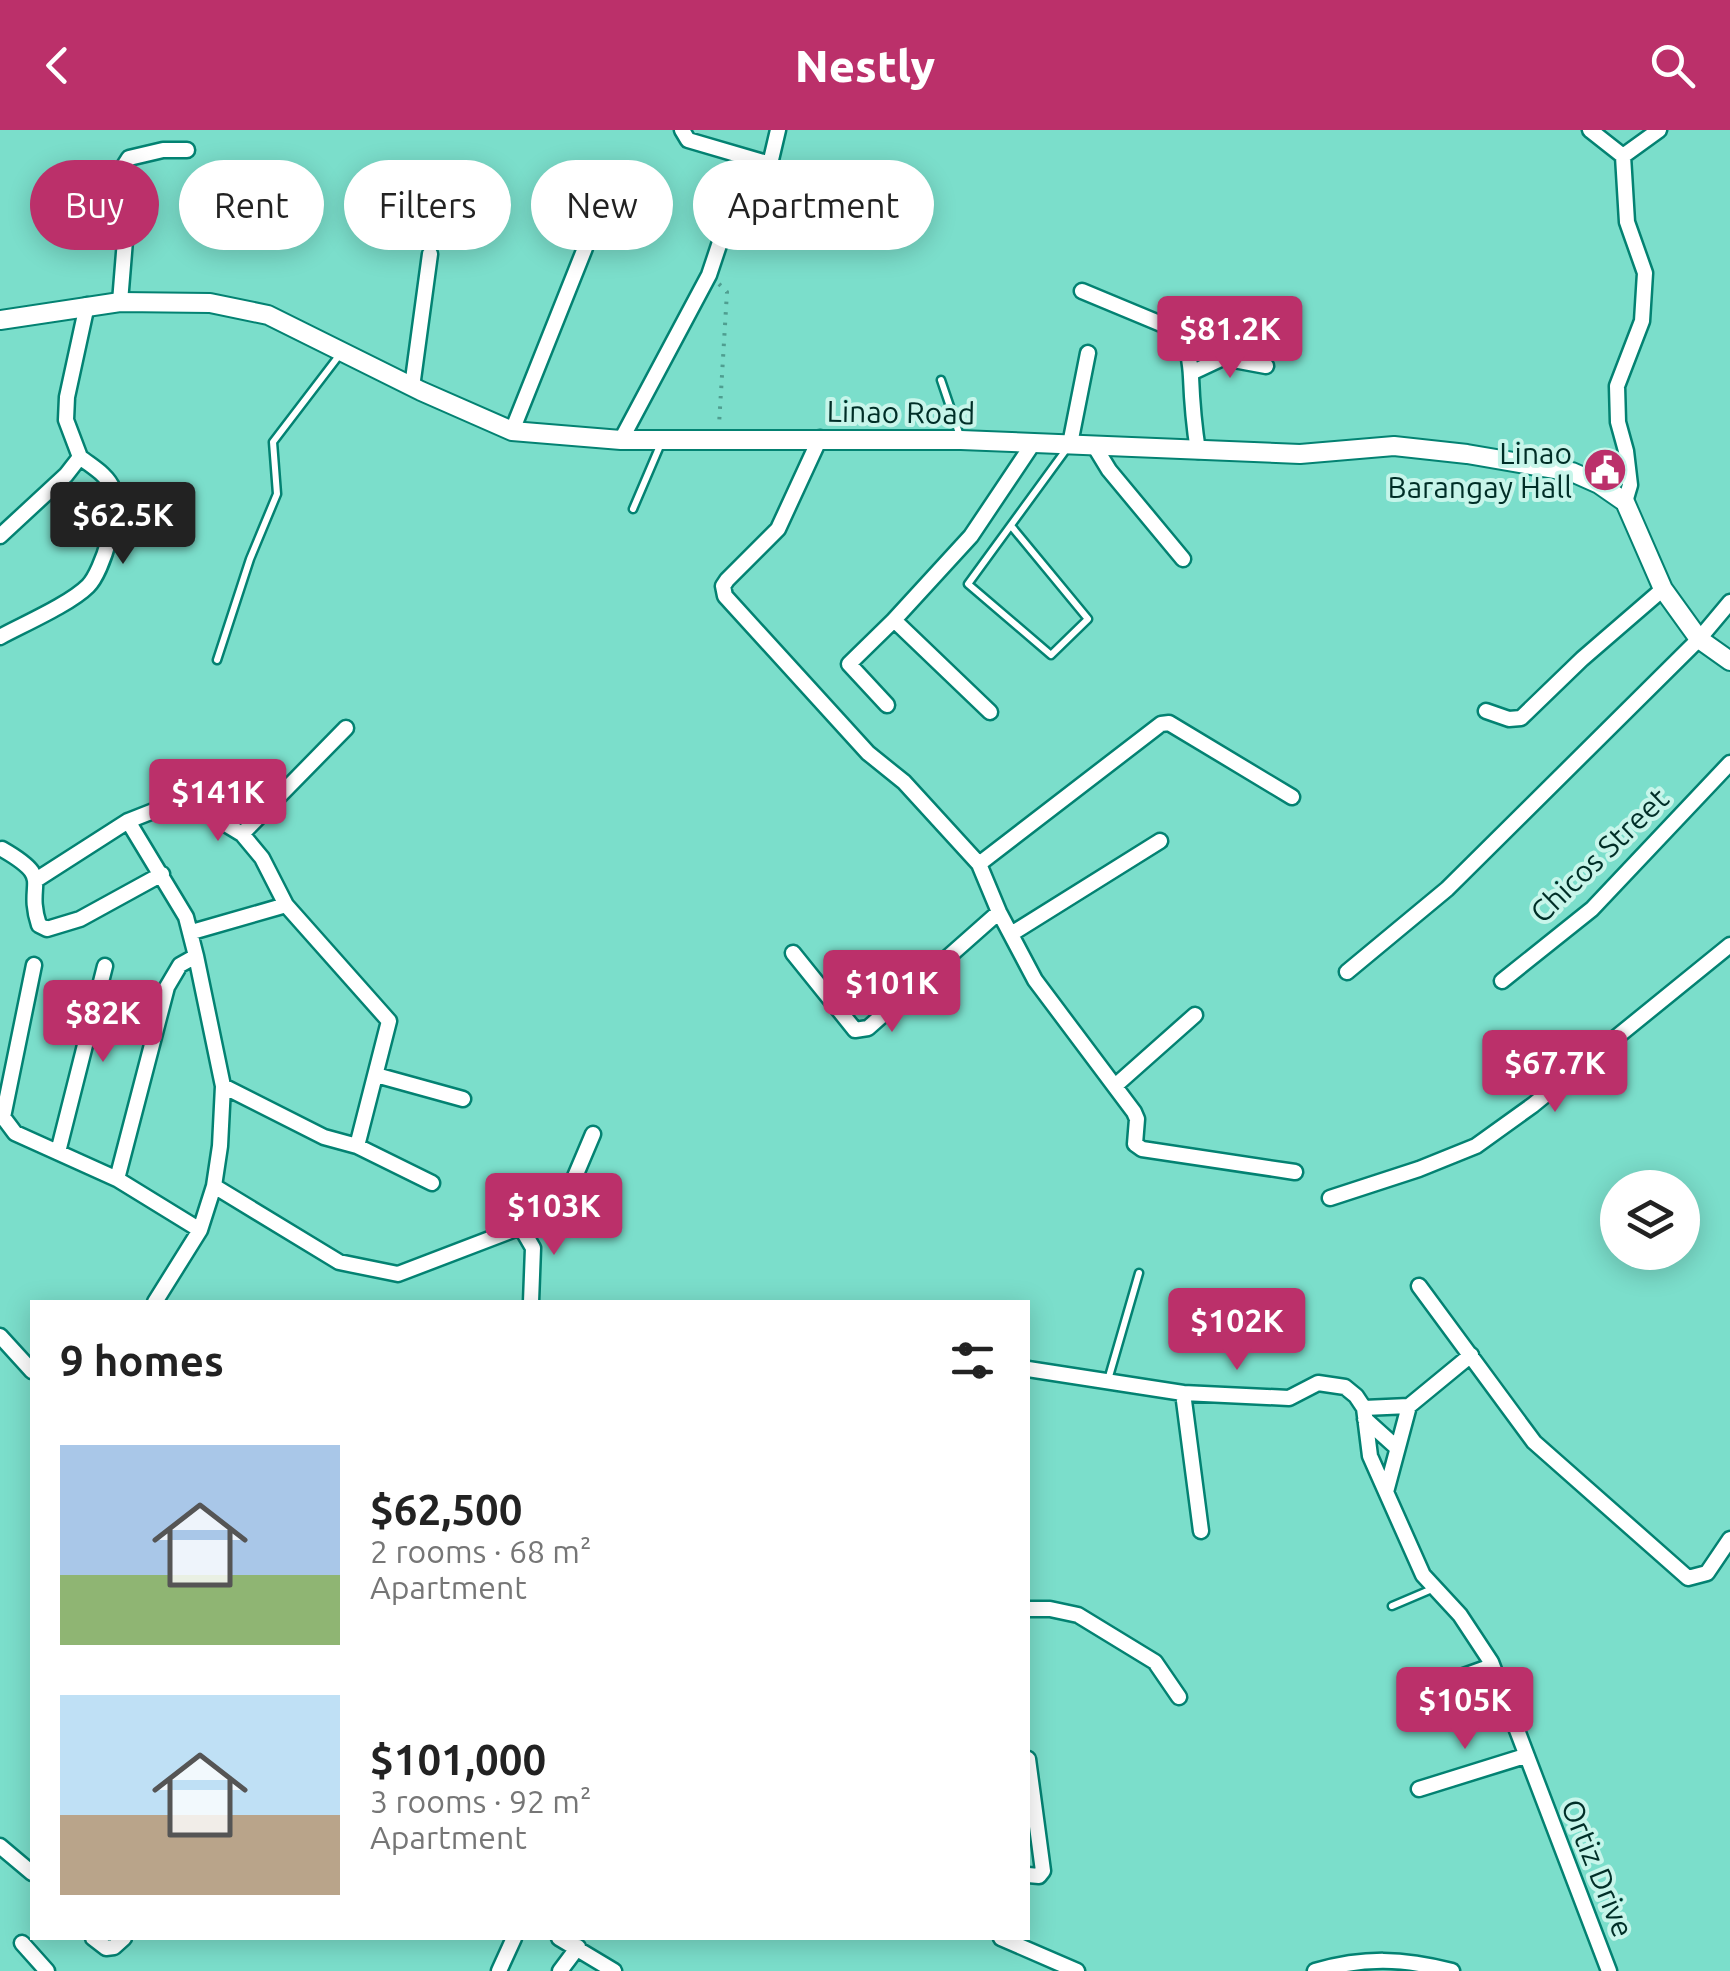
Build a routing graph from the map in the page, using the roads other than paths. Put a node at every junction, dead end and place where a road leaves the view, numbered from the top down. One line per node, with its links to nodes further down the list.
1 (682, 130): 7 (street)
2 (778, 130): 8 (street)
3 (1590, 130): 6 (street)
4 (1659, 130): 6 (street)
5 (187, 150): 13 (street)
6 (1623, 156): 34 (street)
7 (756, 160)
8 (771, 160)
9 (584, 250): 24 (street)
10 (717, 250): 26 (street)
11 (430, 254): 23 (street)
12 (1082, 291): 17 (street)
13 (120, 302): 14 (street, Linao Road); 18 (street, Linao Road)
14 (87, 305): 16 (street, Linao Road); 33 (street)
15 (1190, 312): 17 (street)
16 (0, 320)
17 (1183, 333): 21 (street)
18 (342, 352): 23 (street, Linao Road); 44 (lane)
19 (1088, 354): 30 (street)
20 (1266, 366): 21 (street)
21 (1191, 373): 32 (street)
22 (941, 380): 28 (lane)
23 (412, 387): 24 (street, Linao Road)
24 (512, 431): 26 (street, Linao Road)
25 (820, 438): 27 (street, Linao Road); 28 (street, Linao Road); 56 (street)
26 (621, 440): 27 (street, Linao Road)
27 (663, 440): 35 (lane)
28 (961, 440): 29 (street, Linao Road)
29 (1034, 442): 30 (street, Linao Road); 41 (street)
30 (1070, 444): 31 (street, Linao Road); 36 (lane)
31 (1096, 447): 32 (street, Linao Road); 38 (street)
32 (1198, 451): 34 (street, Linao Road)
33 (80, 456): 37 (street); 42 (street)
34 (1625, 502): 39 (street)
35 (633, 509)
36 (1012, 527): 36 (lane)
37 (0, 536)
38 (1183, 560)
39 (1663, 589): 43 (street); 47 (street)
40 (1730, 602): 43 (street)
41 (894, 620): 46 (street); 48 (street)
42 (0, 637)
43 (1699, 639): 45 (street); 68 (street)
44 (217, 660)
45 (1730, 660)
46 (887, 705)
47 (1486, 711)
48 (990, 712)
49 (346, 728): 53 (street)
50 (1730, 764): 69 (street, Chicos Street)
51 (1292, 797): 56 (street)
52 (128, 821): 53 (street); 57 (street); 58 (street)
53 (242, 834): 59 (street)
54 (1160, 841): 62 (street)
55 (2, 848): 58 (street)
56 (979, 864): 60 (street)
57 (162, 874): 58 (street); 61 (street)
58 (36, 880)
59 (286, 905): 61 (street); 71 (street)
60 (999, 912): 62 (street); 64 (street)
61 (192, 932): 65 (street)
62 (1011, 934): 73 (street)
63 (1730, 945): 82 (street)
64 (794, 953)
65 (196, 956): 72 (street); 79 (street)
66 (34, 966): 77 (street)
67 (105, 966): 77 (street)
68 (1347, 972)
69 (1502, 981)
70 (1195, 1014): 73 (street)
71 (376, 1076): 74 (street); 76 (street)
72 (223, 1086): 76 (street); 81 (street)
73 (1115, 1086): 78 (street)
74 (463, 1099)
75 (593, 1134): 83 (street)
76 (356, 1146): 80 (street)
77 (58, 1152): 79 (street)
78 (1295, 1172)
79 (116, 1179): 84 (street)
80 (432, 1184)
81 (214, 1186): 83 (street); 84 (street)
82 (1330, 1198)
83 (522, 1228): 88 (street)
84 (200, 1230): 87 (street)
85 (1139, 1273): 93 (lane)
86 (1420, 1286): 90 (street)
87 (156, 1300)
88 (531, 1300)
89 (0, 1336): 91 (street)
90 (1472, 1355): 95 (street); 100 (street)
91 (30, 1369)
92 (1030, 1369): 93 (street)
93 (1108, 1381): 94 (street)
94 (1183, 1393): 96 (street); 99 (street)
95 (1409, 1406): 96 (street); 97 (street)
96 (1365, 1414): 97 (street); 98 (street, Ortiz Drive)
97 (1396, 1447): 98 (street)
98 (1386, 1492): 101 (street, Ortiz Drive)
99 (1201, 1531)
100 (1730, 1539)
101 (1435, 1588): 102 (lane); 104 (street, Ortiz Drive)
102 (1392, 1606)
103 (1030, 1610): 106 (street)
104 (1491, 1662): 105 (lane); 107 (street, Ortiz Drive)
105 (1432, 1684)
106 (1179, 1697)
107 (1525, 1756): 109 (street); 127 (street, Ortiz Drive)
108 (1030, 1775): 112 (street)
109 (1419, 1790)
110 (0, 1846): 111 (street)
111 (30, 1870)
112 (1030, 1875)
113 (96, 1940): 114 (street)
114 (122, 1940)
115 (513, 1940): 121 (street)
116 (563, 1940): 119 (street)
117 (1006, 1940): 124 (street)
118 (22, 1944): 120 (street)
119 (578, 1947): 122 (street); 123 (street)
120 (47, 1971)
121 (499, 1971)
122 (560, 1971)
123 (614, 1971)
124 (1077, 1971)
125 (1315, 1971): 126 (street)
126 (1452, 1971)
127 (1609, 1971)

